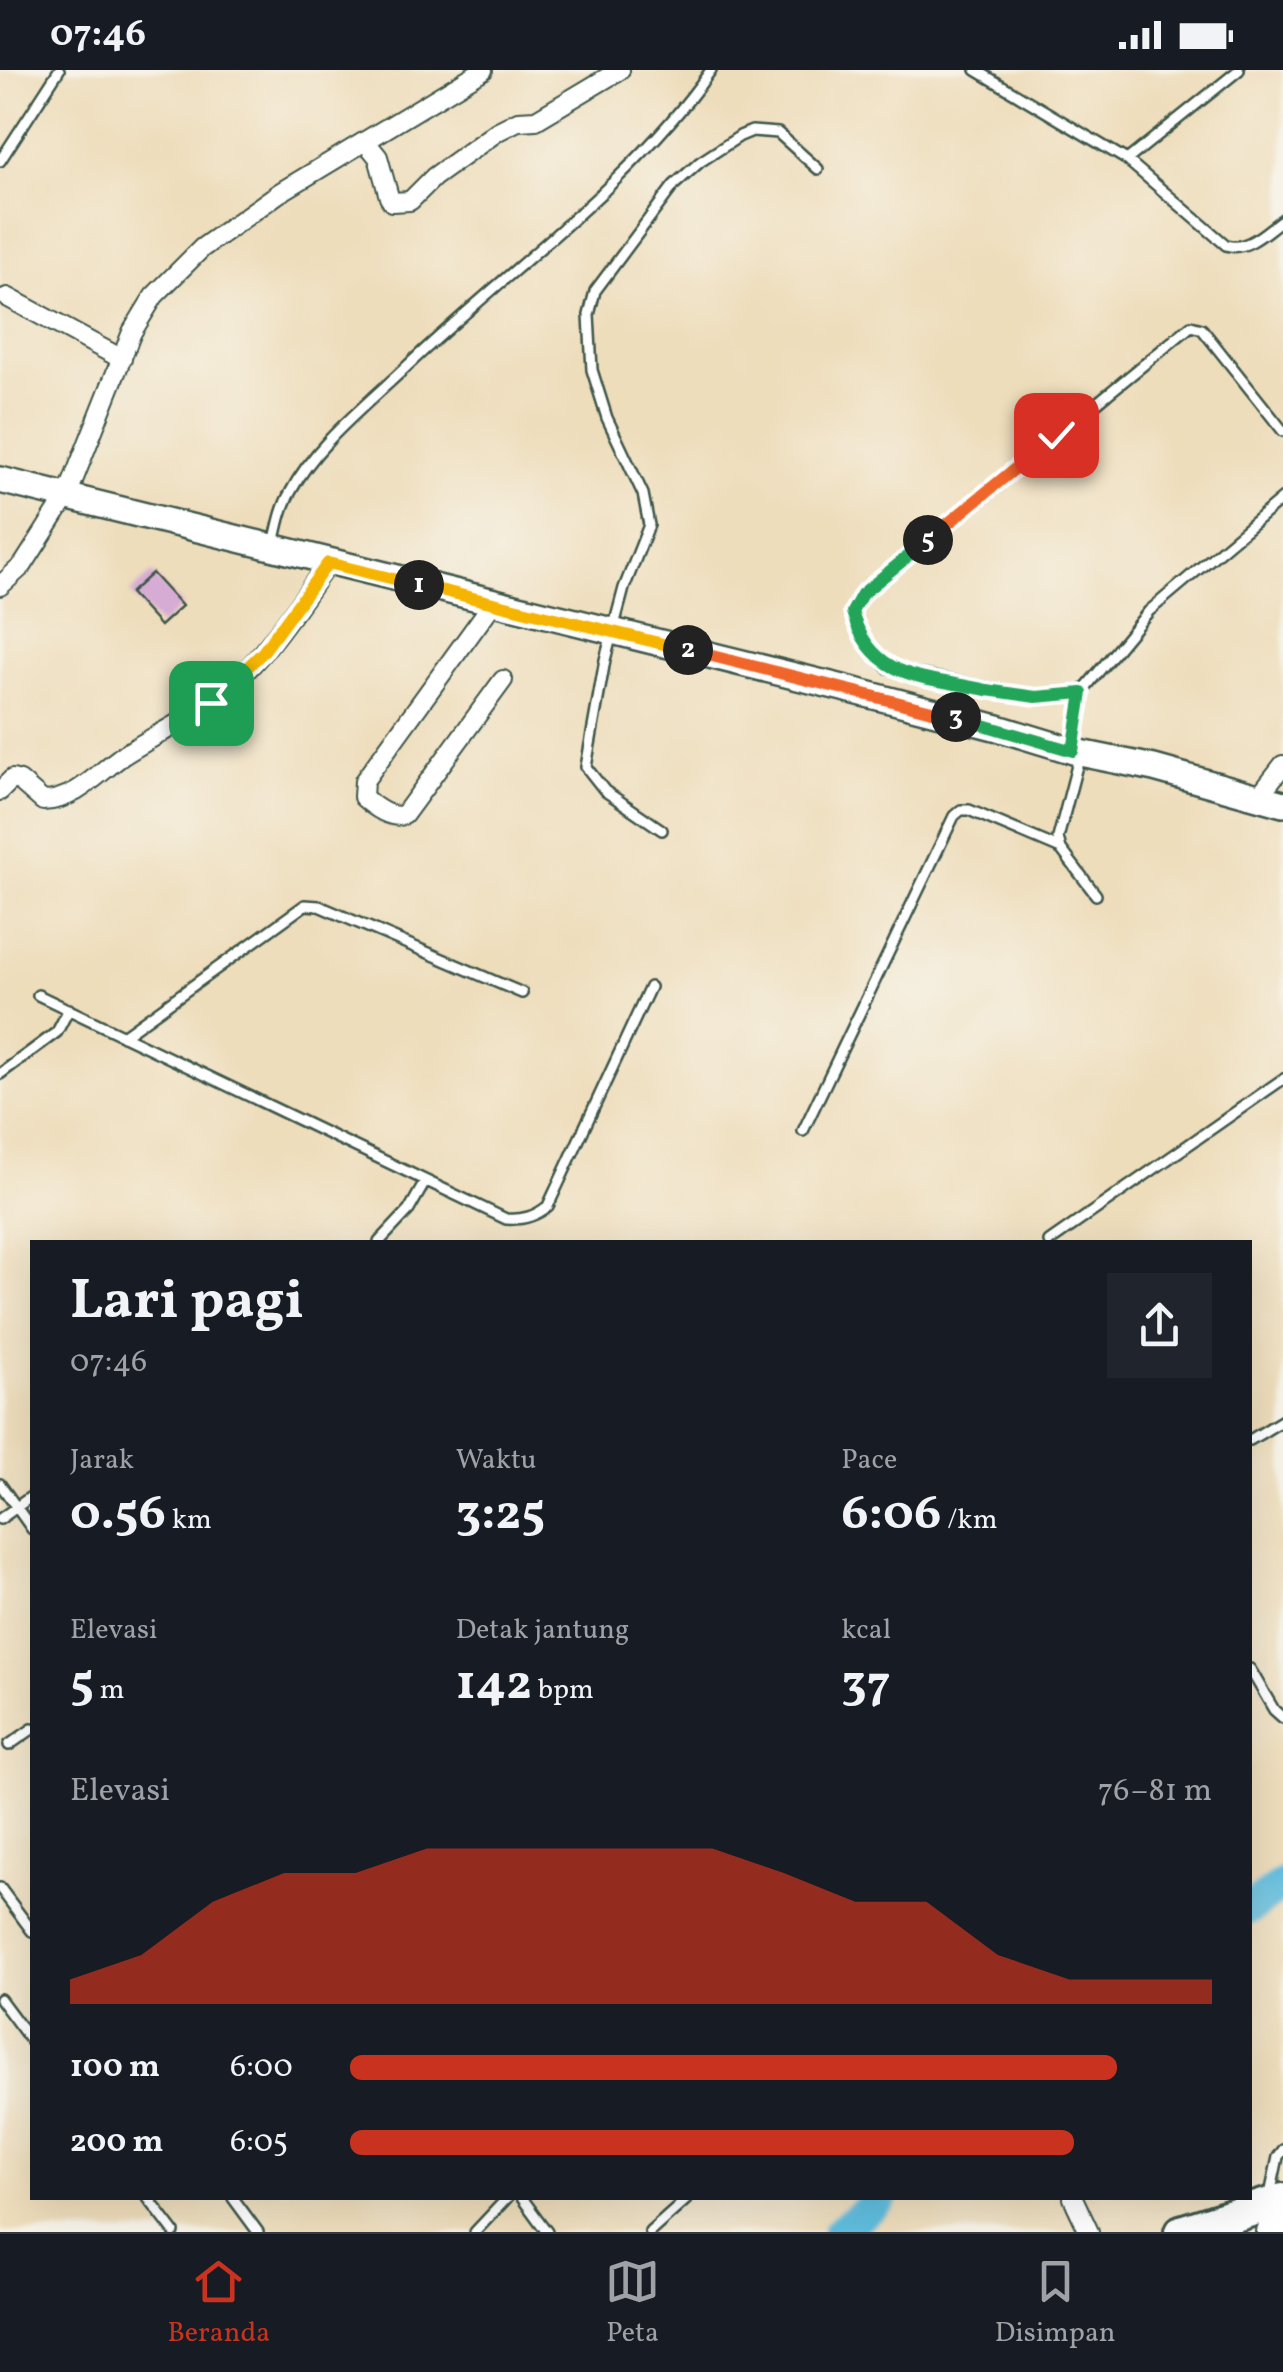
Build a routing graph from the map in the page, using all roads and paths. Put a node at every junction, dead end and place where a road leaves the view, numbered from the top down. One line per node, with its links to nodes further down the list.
1 (59, 70): 9 (lane)
2 (483, 70): 7 (street)
3 (620, 70): 7 (street)
4 (710, 70): 18 (lane)
5 (976, 70): 8 (lane)
6 (1239, 70): 8 (lane)
7 (365, 141): 13 (street)
8 (1127, 160): 11 (lane)
9 (0, 161)
10 (818, 170): 22 (lane)
11 (1282, 220)
12 (7, 296): 13 (street)
13 (122, 359): 16 (street)
14 (1283, 431): 24 (lane)
15 (0, 480): 16 (street)
16 (67, 496): 18 (street); 20 (street)
17 (1283, 498): 24 (lane)
18 (272, 549): 19 (street)
19 (328, 563): 21 (street); 27 (street)
20 (0, 586)
21 (493, 603): 22 (street); 23 (street)
22 (613, 632): 25 (street); 29 (lane)
23 (503, 680)
24 (1082, 693): 25 (lane)
25 (1077, 752): 28 (street); 30 (lane)
26 (1283, 765): 28 (street)
27 (0, 791)
28 (1270, 800)
29 (662, 830)
30 (1061, 848): 31 (lane); 39 (lane)
31 (1096, 895)
32 (650, 987): 40 (lane)
33 (522, 993): 36 (lane)
34 (38, 995): 35 (lane)
35 (70, 1009): 36 (lane); 37 (lane)
36 (123, 1036): 40 (lane)
37 (0, 1074)
38 (1283, 1079): 42 (lane)
39 (803, 1131)
40 (425, 1182): 41 (lane)
41 (381, 1240)
42 (1052, 1240)
43 (1283, 1420): 44 (lane)
44 (1252, 1439)
45 (0, 1484): 47 (lane)
46 (30, 1497): 47 (lane)
47 (17, 1507): 48 (lane); 49 (lane)
48 (0, 1519)
49 (30, 1526)
50 (1252, 1672): 51 (lane)
51 (1283, 1718)
52 (30, 1730): 53 (lane)
53 (10, 1745)
54 (0, 1888): 55 (lane)
55 (30, 1928)
56 (0, 1999): 57 (lane)
57 (30, 2039)
58 (1283, 2150): 65 (lane)
59 (150, 2200): 66 (lane)
60 (234, 2200): 67 (lane)
61 (505, 2200): 68 (lane)
62 (523, 2200): 69 (lane)
63 (686, 2200): 70 (lane)
64 (1074, 2200): 71 (street)
65 (1277, 2217): 72 (highway)
66 (174, 2232)
67 (258, 2232)
68 (475, 2232)
69 (547, 2232)
70 (650, 2232)
71 (1089, 2232)
72 (1181, 2232)

